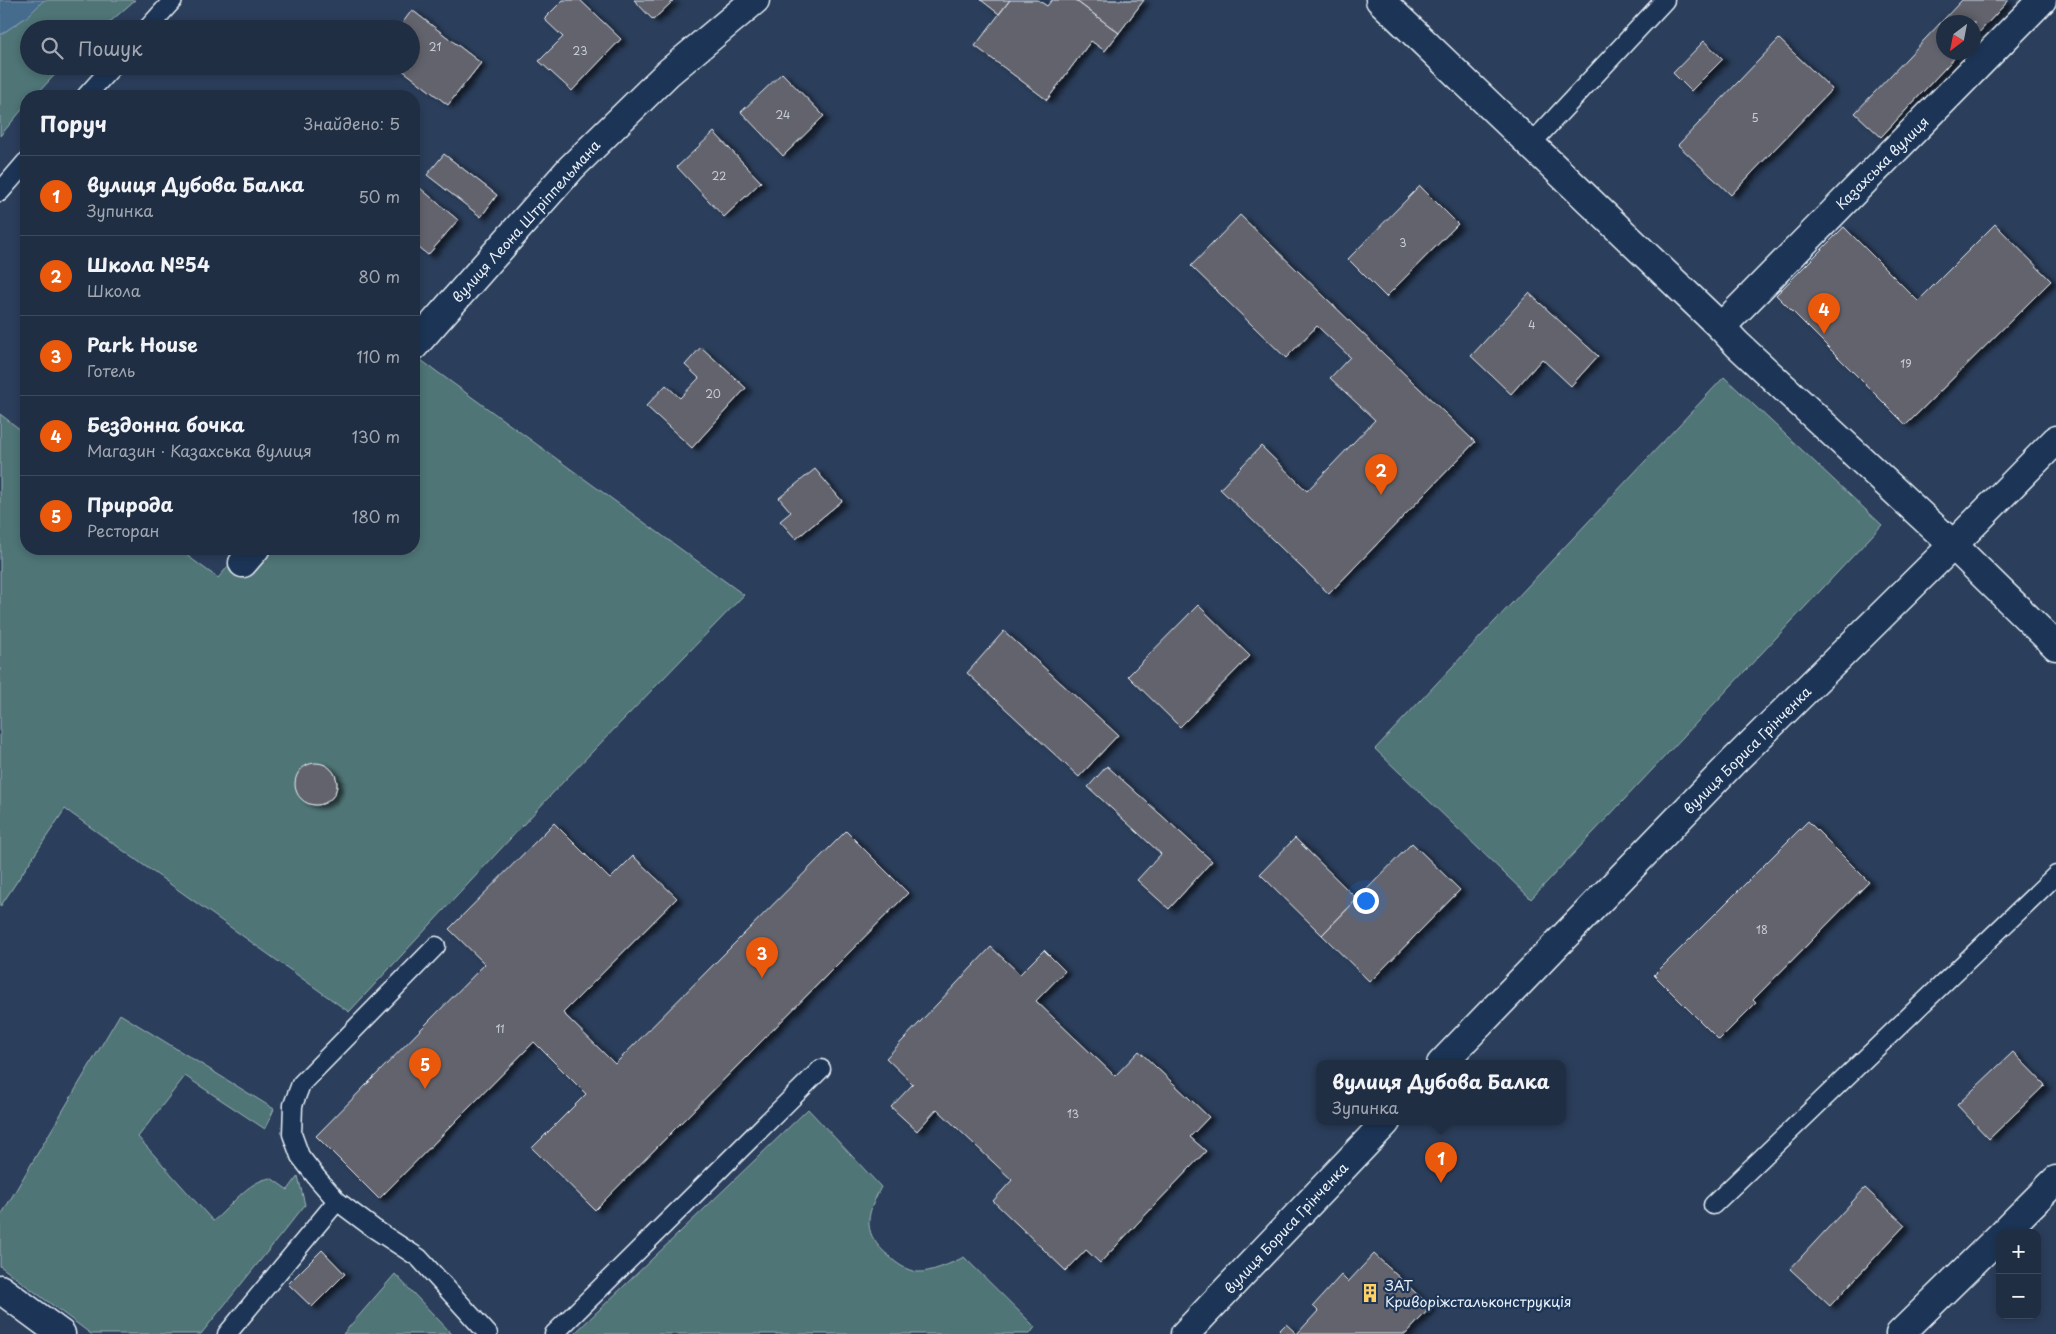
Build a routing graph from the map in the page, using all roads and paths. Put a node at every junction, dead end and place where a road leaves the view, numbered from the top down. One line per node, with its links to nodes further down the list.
1 (173, 0): 6 (lane)
2 (754, 0): 13 (street, вулиця Леона Штріппельмана)
3 (1380, 0): 9 (street)
4 (1665, 0): 9 (lane)
5 (2042, 0): 12 (street, Казахська вулиця)
6 (155, 20)
7 (105, 75): 8 (lane)
8 (91, 90)
9 (1530, 145): 12 (street)
10 (20, 169): 11 (lane)
11 (0, 192)
12 (1721, 327): 15 (street)
13 (420, 339)
14 (2056, 440): 15 (street, вулиця Бориса Грінченка)
15 (1953, 544): 16 (street); 19 (street, вулиця Бориса Грінченка)
16 (2056, 646)
17 (2056, 876): 24 (lane)
18 (436, 946): 23 (lane)
19 (1445, 1060)
20 (821, 1068): 31 (lane)
21 (1383, 1125): 32 (street, вулиця Бориса Грінченка)
22 (2056, 1180): 25 (street)
23 (337, 1201): 29 (lane); 30 (lane)
24 (1713, 1205)
25 (2007, 1229)
26 (1996, 1240): 33 (street)
27 (0, 1289): 28 (street)
28 (61, 1334)
29 (227, 1334)
30 (488, 1334)
31 (554, 1334)
32 (1185, 1334)
33 (1900, 1334)

